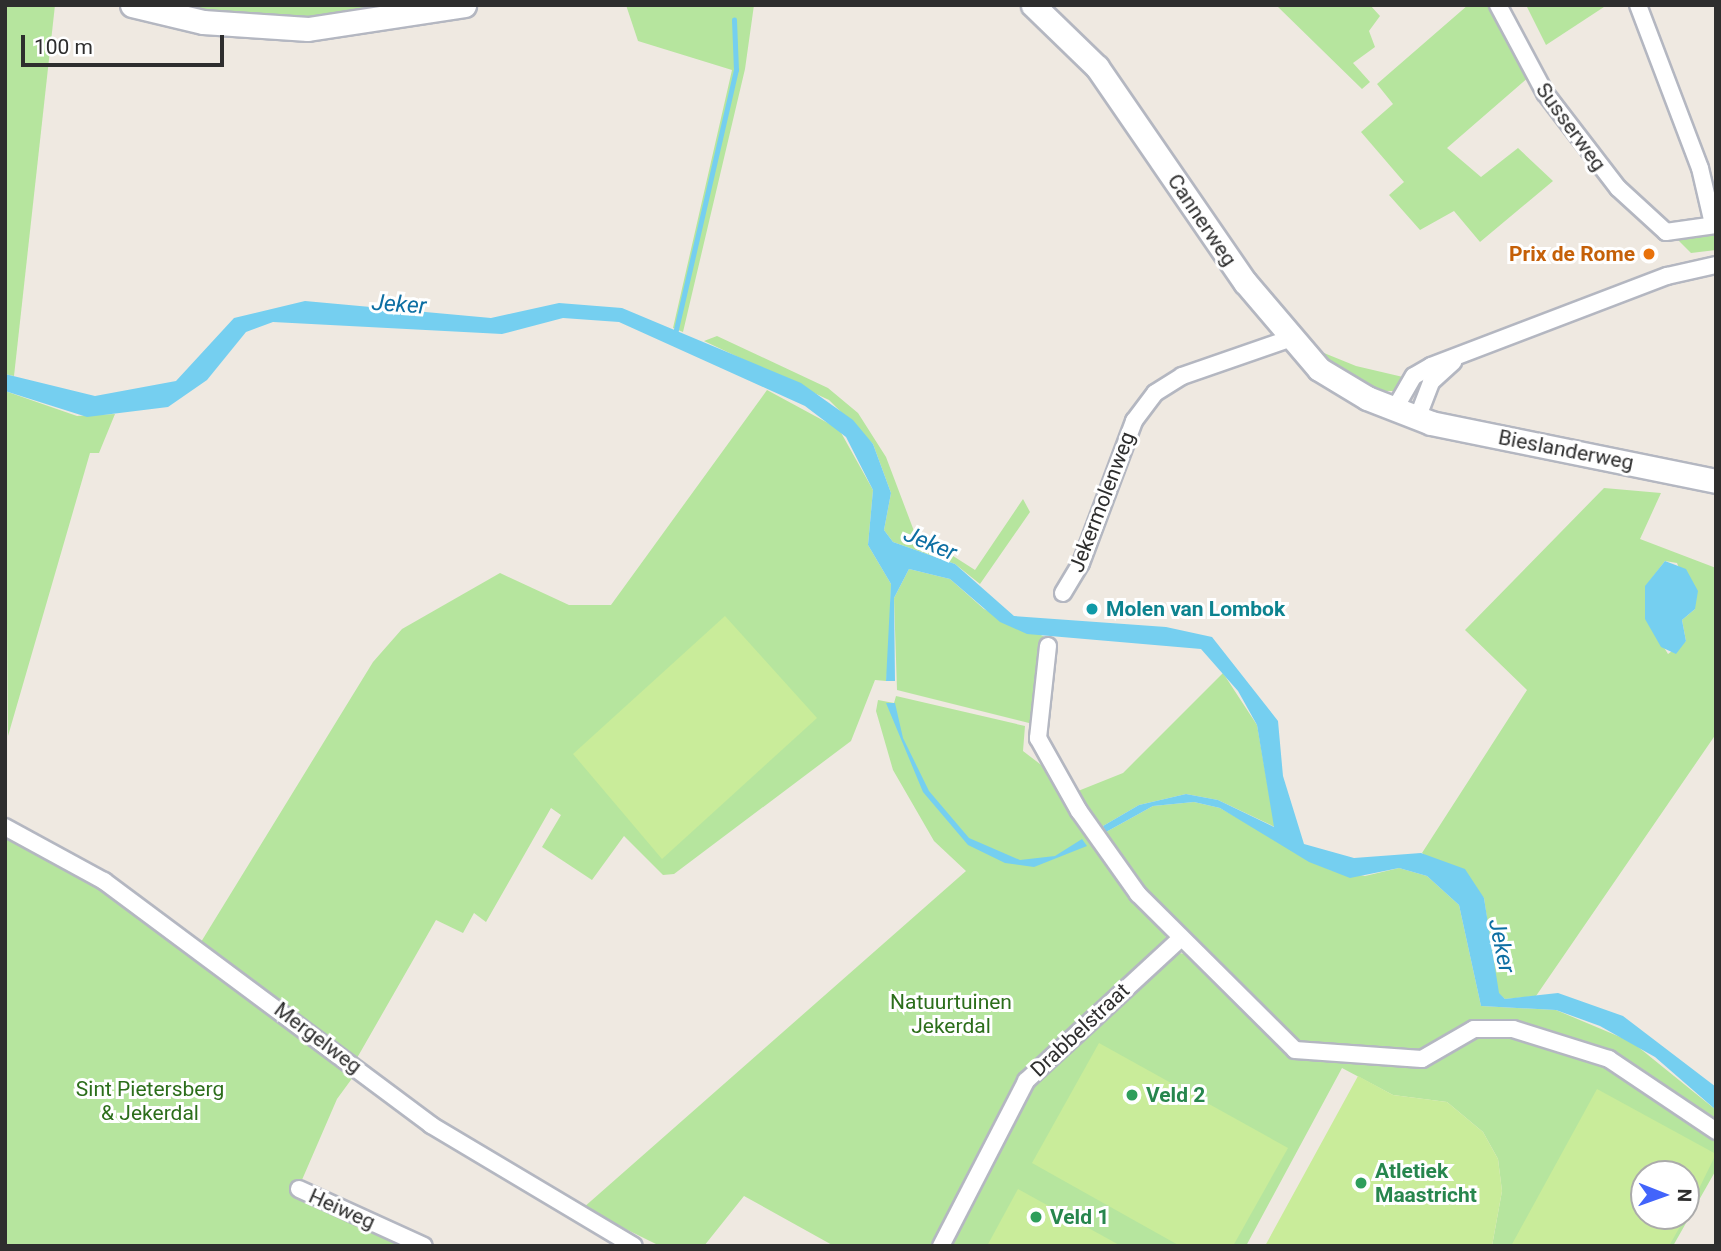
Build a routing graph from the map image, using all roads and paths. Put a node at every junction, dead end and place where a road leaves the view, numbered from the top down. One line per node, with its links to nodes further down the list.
1 (132, 5): 2 (main road)
2 (464, 5)
3 (1033, 5): 8 (main road, Cannerweg)
4 (1498, 5): 6 (street, Susserweg)
5 (1638, 5): 6 (street)
6 (1714, 225)
7 (1716, 265): 9 (street)
8 (1289, 339): 10 (main road, Cannerweg); 13 (street, Jekermolenweg)
9 (1455, 360): 10 (street); 11 (street)
10 (1394, 410): 11 (main road, Cannerweg)
11 (1417, 419): 12 (main road, Bieslanderweg)
12 (1716, 481)
13 (1063, 593)
14 (1048, 646): 16 (street)
15 (5, 827): 20 (street, Mergelweg)
16 (1179, 940): 17 (street); 21 (street, Drabbelstraat)
17 (1716, 1132)
18 (299, 1189): 19 (street, Heiweg)
19 (424, 1246)
20 (634, 1246)
21 (941, 1246)

